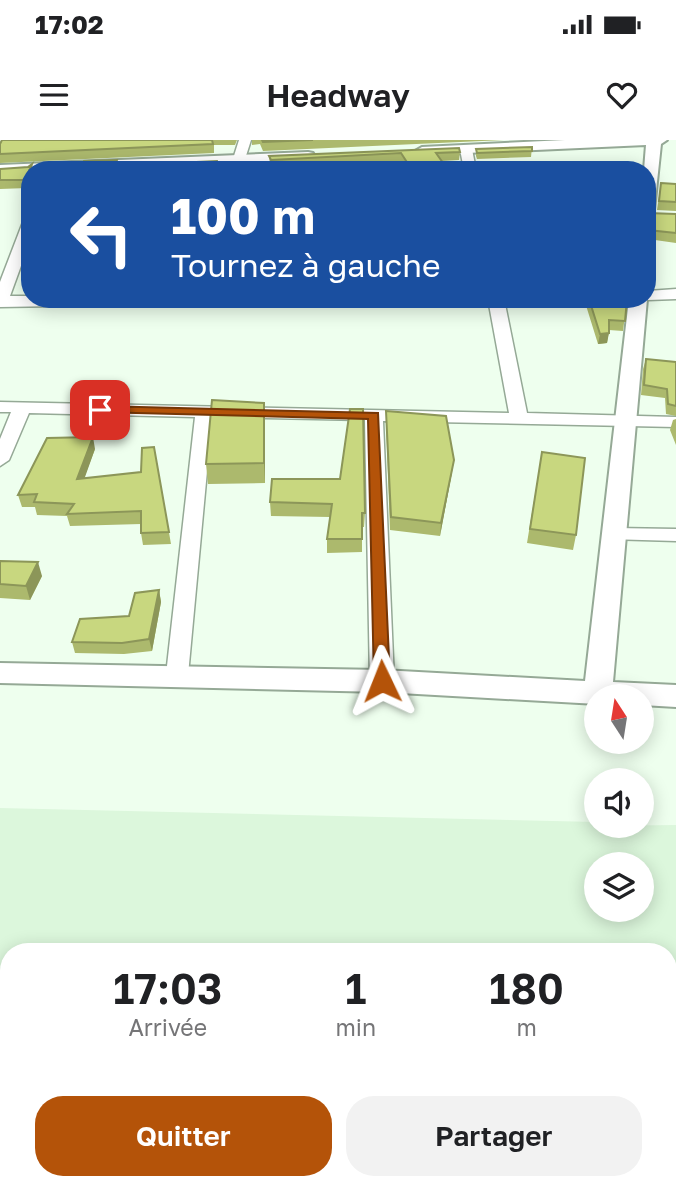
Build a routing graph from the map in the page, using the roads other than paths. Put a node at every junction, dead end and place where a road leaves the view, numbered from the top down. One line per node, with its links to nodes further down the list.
1 (245, 140): 7 (street)
2 (654, 140): 3 (street); 4 (street); 10 (street)
3 (660, 140)
4 (466, 149): 5 (street); 9 (street)
5 (412, 151)
6 (319, 156): 7 (street)
7 (239, 159): 8 (street)
8 (201, 161)
9 (468, 161)
10 (653, 161)
11 (0, 170): 12 (street)
12 (21, 170)
13 (21, 246): 16 (street)
14 (676, 294): 15 (street)
15 (656, 295)
16 (0, 301): 17 (street)
17 (21, 301)
18 (498, 308): 24 (street)
19 (637, 308): 25 (street)
20 (0, 407): 21 (street)
21 (22, 408): 22 (street); 27 (street)
22 (204, 412): 23 (street); 31 (street)
23 (374, 416): 24 (street); 32 (street)
24 (519, 419): 25 (street)
25 (626, 421): 26 (street); 28 (street)
26 (676, 422)
27 (0, 460)
28 (615, 534): 29 (street); 33 (street)
29 (676, 535)
30 (0, 673): 31 (street)
31 (177, 675): 32 (street)
32 (382, 681): 34 (street)
33 (599, 684)
34 (584, 693)
35 (654, 695): 36 (street)
36 (676, 696)

